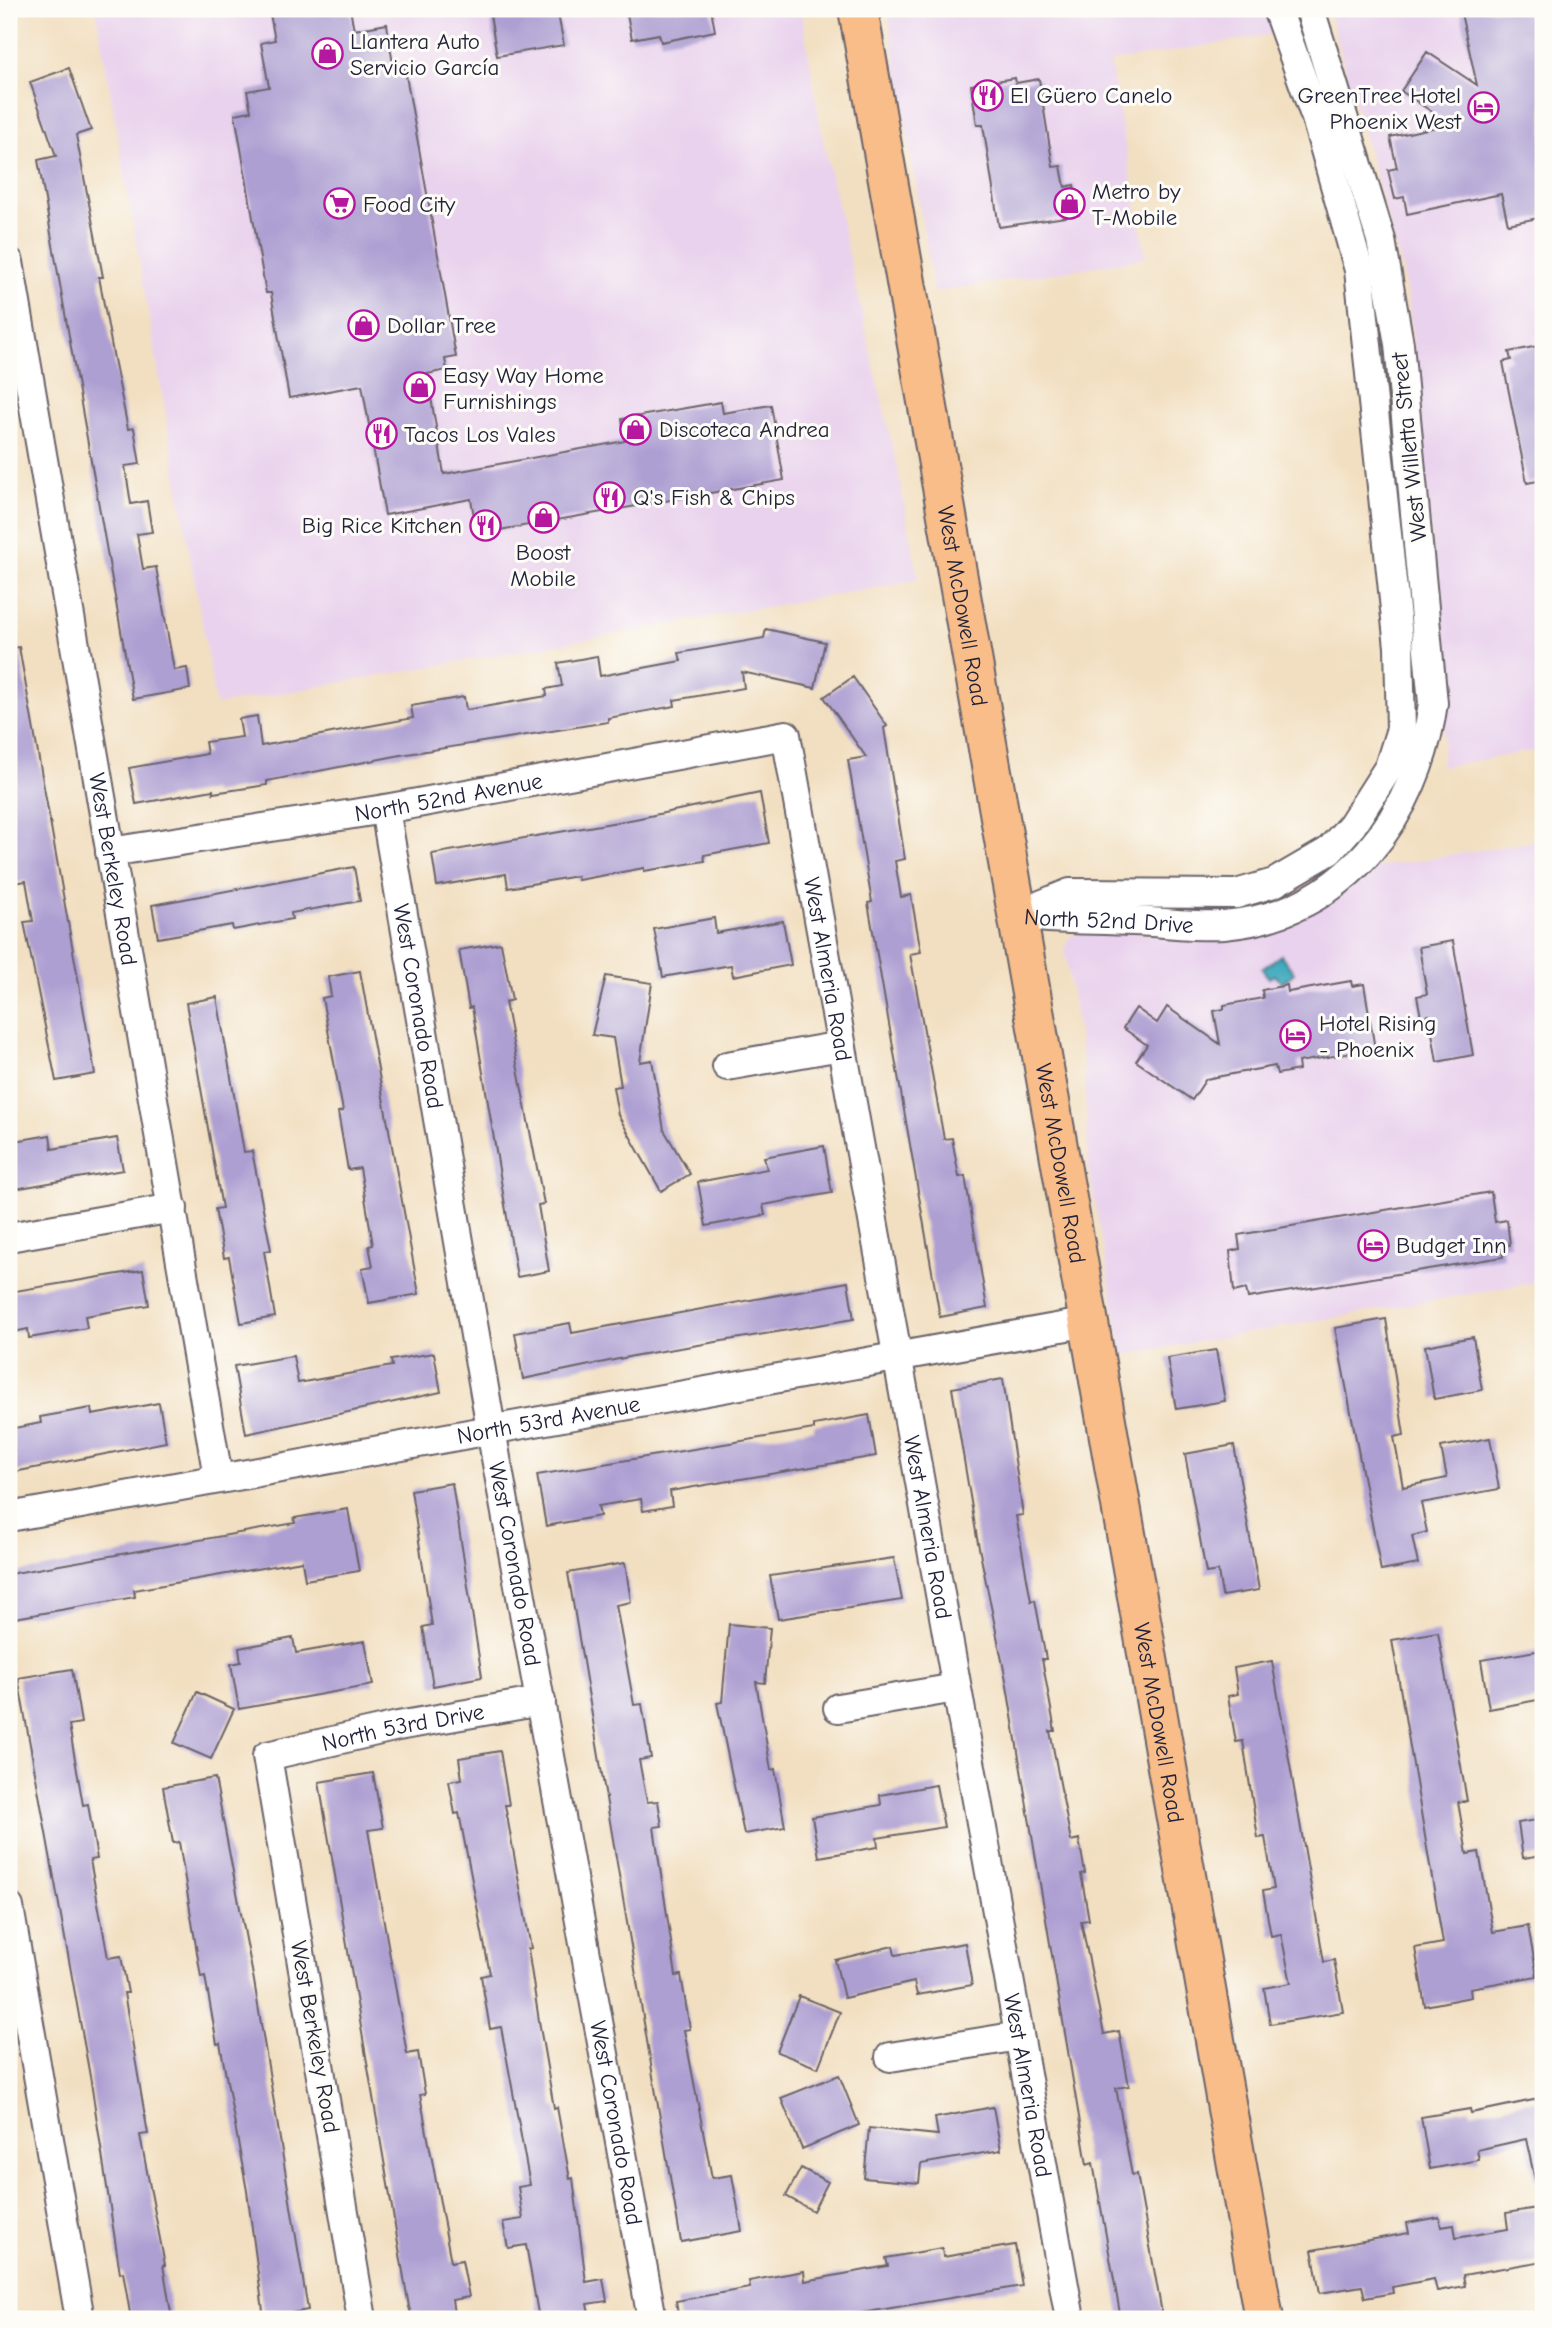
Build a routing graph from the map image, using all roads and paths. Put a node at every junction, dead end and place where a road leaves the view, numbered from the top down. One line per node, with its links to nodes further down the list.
1 (858, 9): 10 (main road, West McDowell Road)
2 (1277, 9): 7 (street, West Willetta Street)
3 (1310, 9): 9 (street, West Willetta Street)
4 (9, 262): 8 (street, West Berkeley Road)
5 (786, 735): 6 (street, North 52nd Avenue); 11 (street, West Almeria Road)
6 (385, 809): 8 (street, North 52nd Avenue); 17 (street, West Coronado Road)
7 (1329, 851): 10 (street, North 52nd Drive)
8 (110, 852): 13 (street, West Berkeley Road)
9 (1349, 872): 10 (street, North 52nd Drive)
10 (1016, 915): 15 (main road, West McDowell Road)
11 (841, 1046): 12 (street); 16 (street, West Almeria Road)
12 (727, 1066)
13 (173, 1208): 14 (street); 18 (street, West Berkeley Road)
14 (9, 1237)
15 (1089, 1322): 16 (street, North 53rd Avenue); 31 (main road, West McDowell Road)
16 (897, 1357): 17 (street, North 53rd Avenue); 20 (street, West Almeria Road)
17 (491, 1428): 18 (street, North 53rd Avenue); 21 (street, West Coronado Road)
18 (218, 1477): 19 (street, North 53rd Avenue)
19 (9, 1517)
20 (956, 1688): 22 (street); 25 (street, West Almeria Road)
21 (541, 1700): 23 (street, North 53rd Drive); 29 (street, West Coronado Road)
22 (838, 1708)
23 (268, 1756): 28 (street, West Berkeley Road)
24 (9, 1907): 27 (street)
25 (1019, 2036): 26 (street); 30 (street, West Almeria Road)
26 (890, 2057)
27 (80, 2319)
28 (362, 2319)
29 (652, 2319)
30 (1070, 2319)
31 (1264, 2319)

